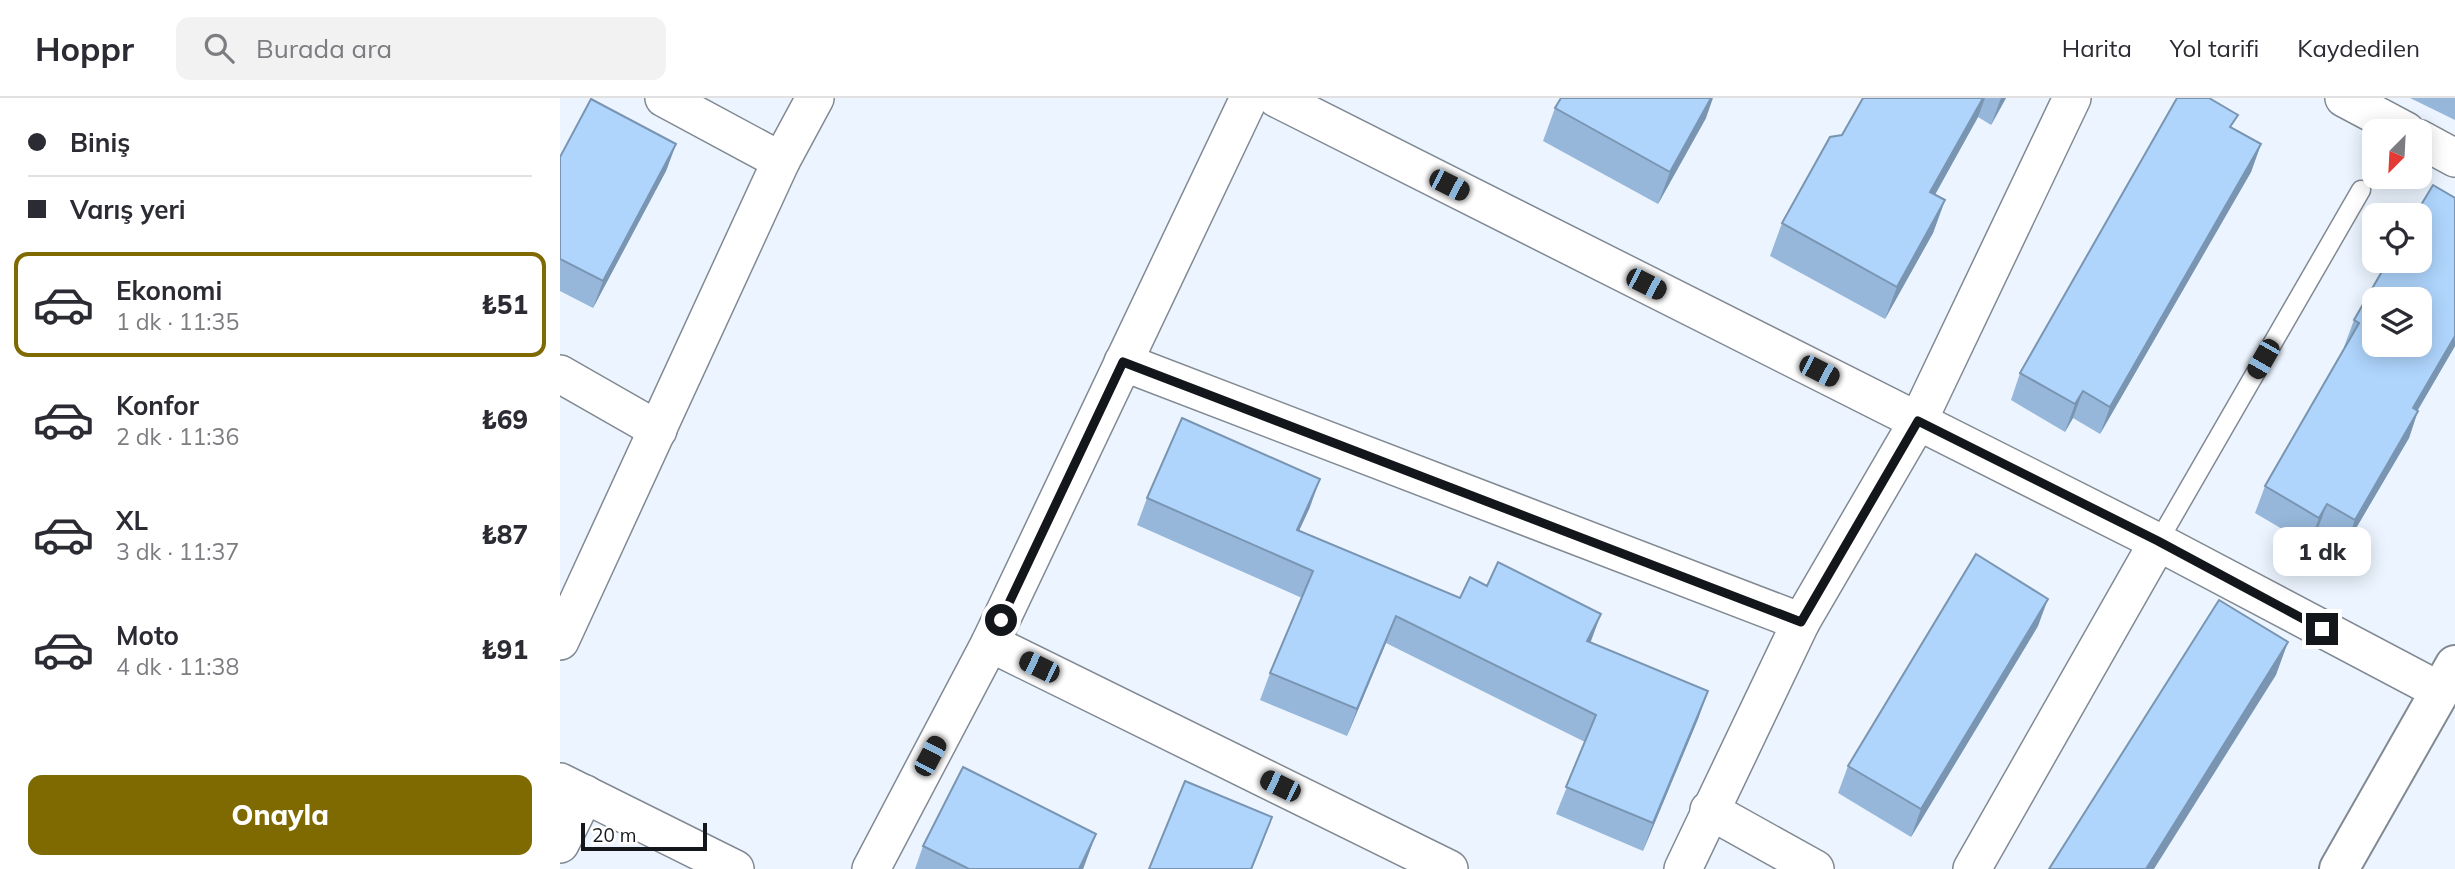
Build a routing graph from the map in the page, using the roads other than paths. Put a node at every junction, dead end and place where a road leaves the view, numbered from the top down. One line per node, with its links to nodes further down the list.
1 (664, 98): 10 (street)
2 (815, 98): 10 (street)
3 (1249, 98): 12 (street)
4 (1276, 98): 14 (street)
5 (2071, 98): 14 (street)
6 (2344, 98): 7 (street)
7 (2383, 119)
8 (2432, 146): 9 (street)
9 (2455, 158)
10 (781, 161): 15 (street)
11 (2361, 190): 16 (lane)
12 (1123, 362): 17 (street); 19 (street)
13 (560, 374): 15 (street)
14 (1918, 421): 16 (street); 17 (street)
15 (659, 430): 18 (street)
16 (2158, 541): 20 (street); 29 (street)
17 (1801, 622): 22 (street)
18 (560, 641)
19 (990, 643): 25 (street); 26 (street)
20 (2447, 678): 30 (main road)
21 (572, 788): 23 (street); 24 (street)
22 (1709, 810): 27 (street); 28 (street)
23 (560, 844)
24 (735, 869)
25 (871, 869)
26 (1449, 869)
27 (1682, 869)
28 (1815, 869)
29 (1972, 869)
30 (2339, 869)

